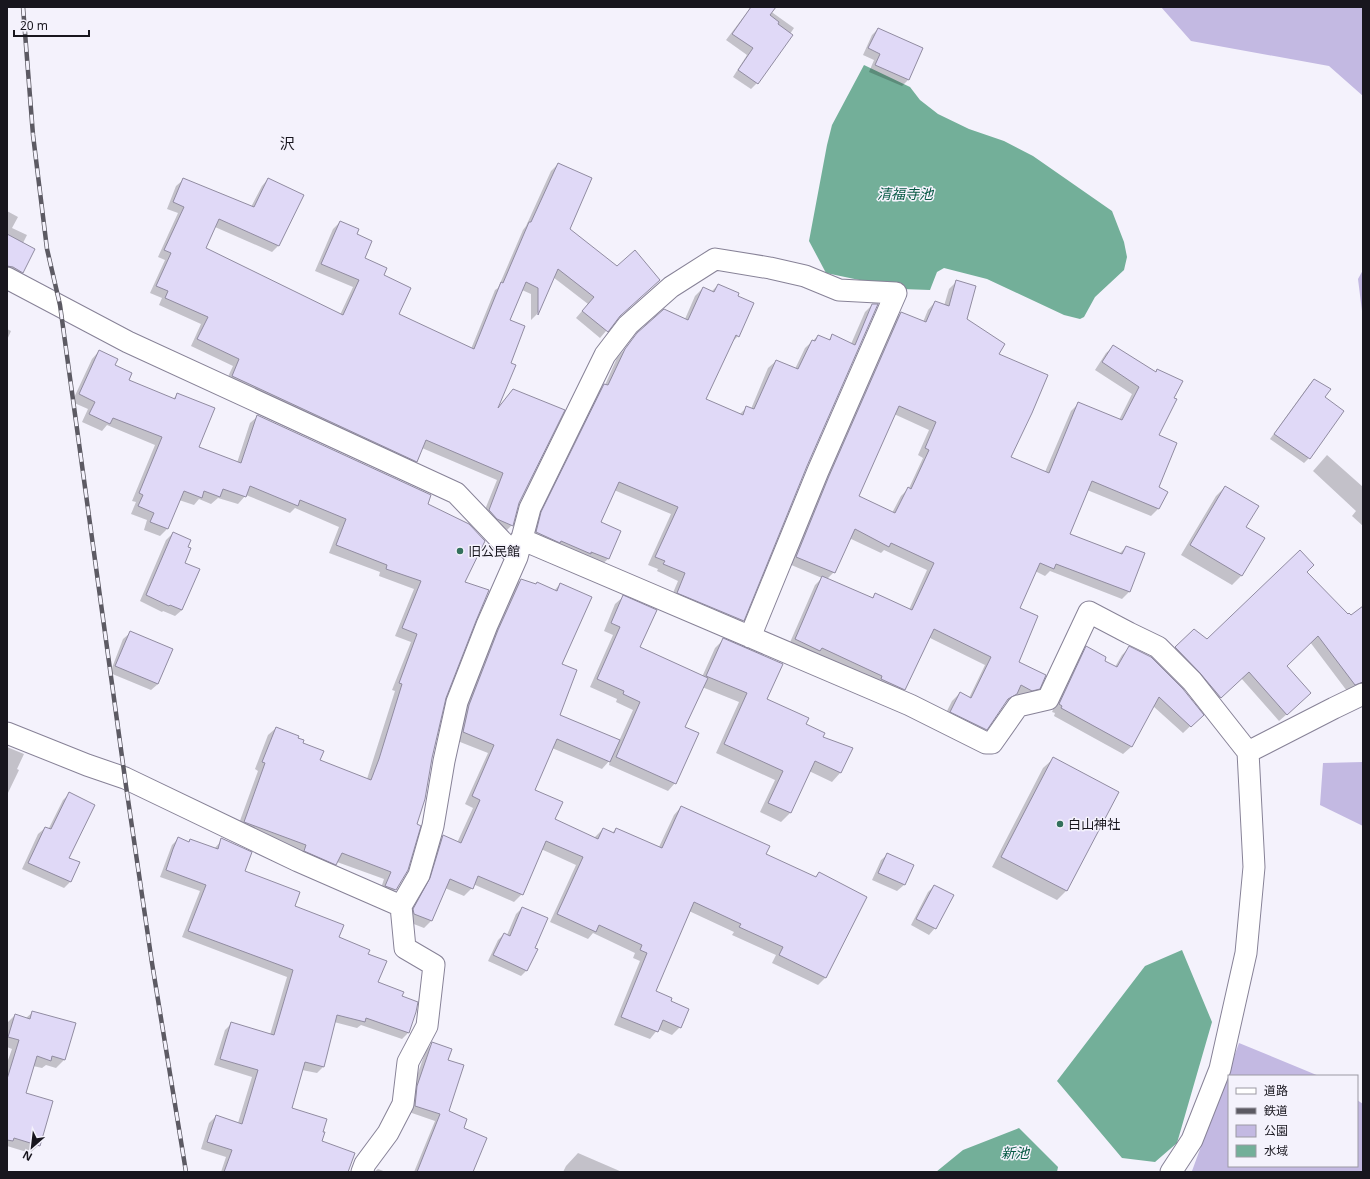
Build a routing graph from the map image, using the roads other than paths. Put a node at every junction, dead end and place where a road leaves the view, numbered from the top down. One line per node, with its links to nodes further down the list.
1 (7, 278): 2 (street)
2 (519, 548): 3 (street); 3 (street); 7 (street)
3 (750, 637): 6 (street)
4 (1363, 694): 6 (street)
5 (7, 733): 7 (street)
6 (1248, 752): 8 (street)
7 (401, 906): 9 (street)
8 (1176, 1168)
9 (362, 1172)

